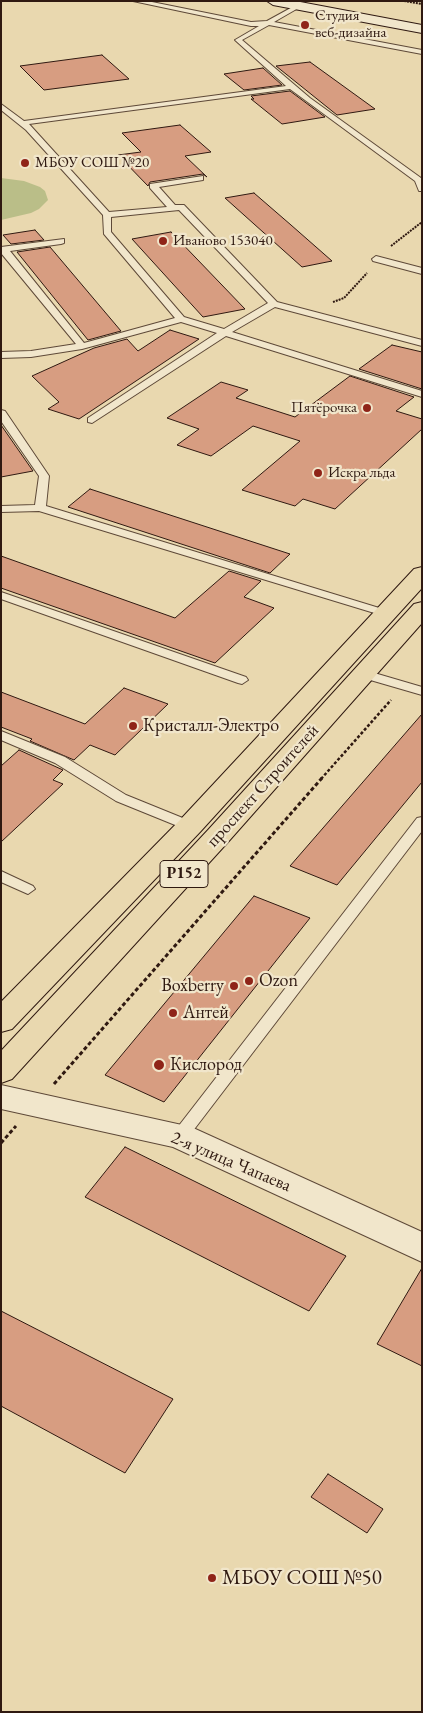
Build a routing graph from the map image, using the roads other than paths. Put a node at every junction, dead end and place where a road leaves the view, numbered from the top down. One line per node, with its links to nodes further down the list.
1 (136, 1): 4 (lane)
2 (273, 1): 3 (street)
3 (298, 6): 4 (lane); 5 (street)
4 (268, 23): 6 (lane); 7 (lane)
5 (422, 29)
6 (422, 52)
7 (292, 87): 9 (lane); 11 (lane)
8 (1, 106): 9 (lane)
9 (23, 123): 13 (lane)
10 (200, 178): 12 (lane)
11 (422, 189)
12 (173, 208): 13 (lane); 18 (lane)
13 (107, 215): 19 (lane)
14 (61, 241): 15 (lane)
15 (3, 250): 22 (lane)
16 (376, 259): 17 (lane)
17 (422, 271)
18 (274, 304): 20 (lane); 21 (lane)
19 (181, 319): 20 (lane); 22 (lane)
20 (224, 333): 24 (lane); 26 (lane)
21 (422, 343)
22 (82, 346): 23 (lane)
23 (1, 355)
24 (422, 394)
25 (1, 412): 27 (lane)
26 (92, 420)
27 (40, 508): 28 (lane); 32 (lane)
28 (1, 509)
29 (422, 574): 32 (main road, проспект Строителей / Р152)
30 (1, 595): 34 (lane)
31 (422, 609): 33 (main road, проспект Строителей / Р152)
32 (385, 613): 38 (main road, проспект Строителей / Р152)
33 (364, 674): 35 (lane); 42 (main road, проспект Строителей / Р152)
34 (242, 680)
35 (422, 691)
36 (1, 735): 38 (lane)
37 (422, 821): 44 (lane)
38 (190, 826): 41 (main road, проспект Строителей / Р152)
39 (1, 876): 40 (lane)
40 (28, 888)
41 (1, 1021)
42 (1, 1071)
43 (1, 1097): 44 (street, 2-я улица Чапаева)
44 (180, 1136): 45 (street, 2-я улица Чапаева)
45 (422, 1248)

